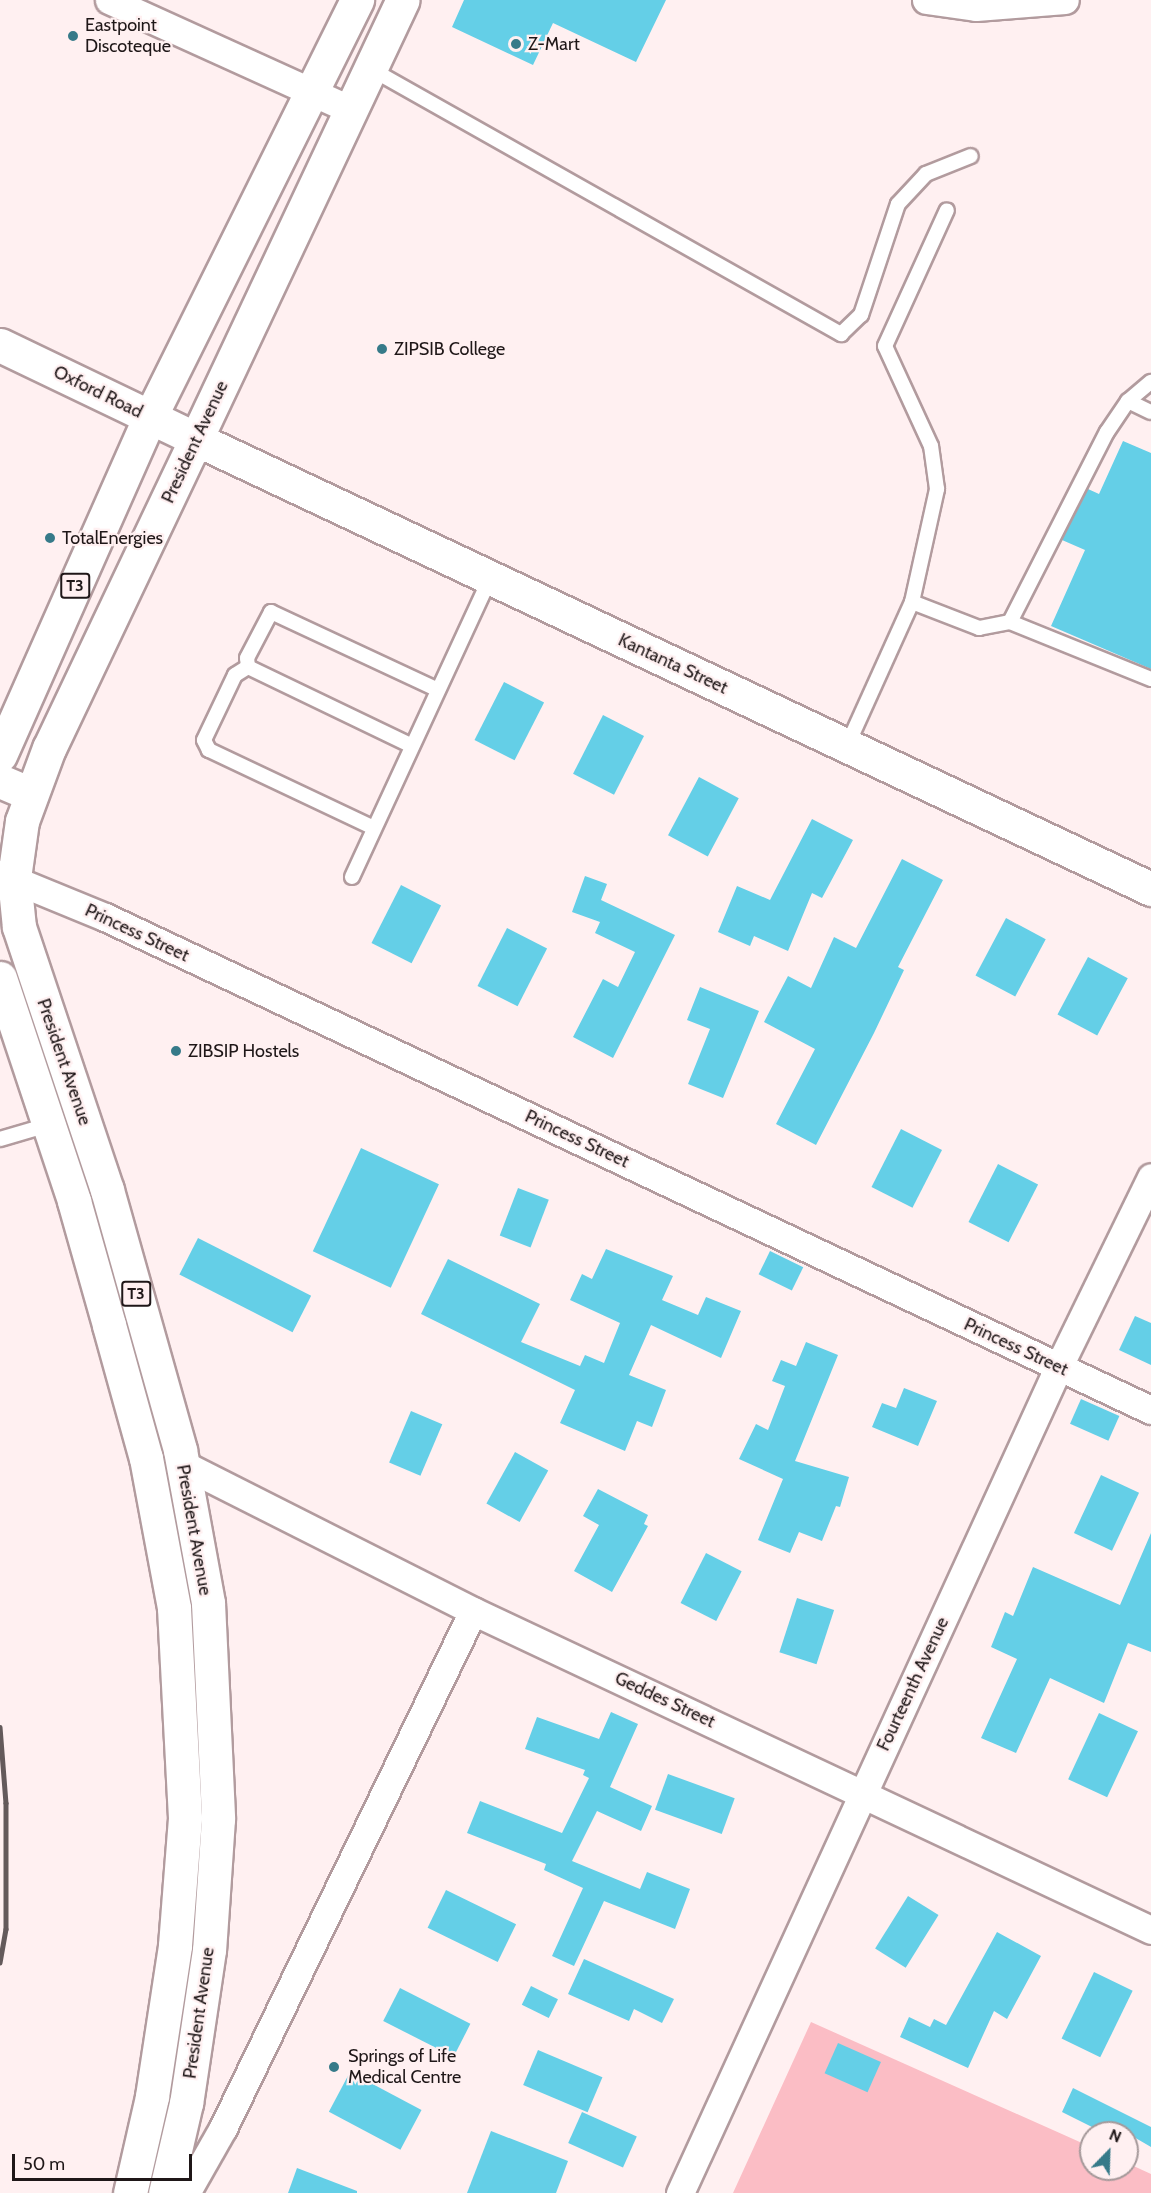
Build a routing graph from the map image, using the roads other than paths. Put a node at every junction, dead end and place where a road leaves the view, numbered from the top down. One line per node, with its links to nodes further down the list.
1 (109, 0): 7 (street)
2 (357, 0): 7 (main road)
3 (403, 0): 6 (main road, President Avenue)
4 (926, 0): 5 (street)
5 (1065, 0)
6 (370, 69): 8 (main road, President Avenue); 9 (lane)
7 (312, 92): 8 (street); 15 (main road)
8 (351, 110): 16 (main road, President Avenue)
9 (971, 156)
10 (947, 210): 19 (lane)
11 (0, 345): 15 (main road, Oxford Road)
12 (1151, 382): 13 (lane)
13 (1128, 400): 14 (lane); 21 (lane)
14 (1151, 412)
15 (150, 417): 16 (main road, Oxford Road); 18 (main road, T3)
16 (196, 439): 17 (main road, Kantanta Street); 20 (main road, President Avenue / T3)
17 (490, 578): 24 (lane); 26 (main road, Kantanta Street)
18 (71, 594): 20 (main road); 27 (main road, T3)
19 (912, 602): 21 (lane); 26 (lane)
20 (113, 615): 29 (main road, President Avenue / T3)
21 (1010, 622): 23 (lane)
22 (248, 667): 24 (lane); 25 (lane); 30 (lane)
23 (1151, 679)
24 (438, 690): 25 (lane)
25 (412, 746): 30 (lane)
26 (848, 746): 33 (main road, Kantanta Street)
27 (0, 755)
28 (0, 782): 29 (main road)
29 (31, 794): 31 (main road, President Avenue / T3)
30 (374, 828): 32 (lane)
31 (7, 876): 38 (street, Princess Street); 40 (main road, President Avenue / T3)
32 (352, 878)
33 (1149, 884)
34 (0, 978): 35 (main road, President Avenue / T3)
35 (48, 1125): 36 (lane); 44 (main road, President Avenue / T3)
36 (0, 1138)
37 (1151, 1177): 38 (street, Fourteenth Avenue)
38 (1059, 1366): 39 (street, Princess Street); 42 (street, Fourteenth Avenue)
39 (1151, 1410)
40 (182, 1464): 41 (street, Geddes Street); 45 (main road, President Avenue / T3)
41 (473, 1611): 42 (street, Geddes Street); 46 (street)
42 (863, 1793): 43 (street, Geddes Street); 47 (street, Fourteenth Avenue)
43 (1151, 1929)
44 (130, 2193)
45 (165, 2193)
46 (186, 2193)
47 (680, 2193)

